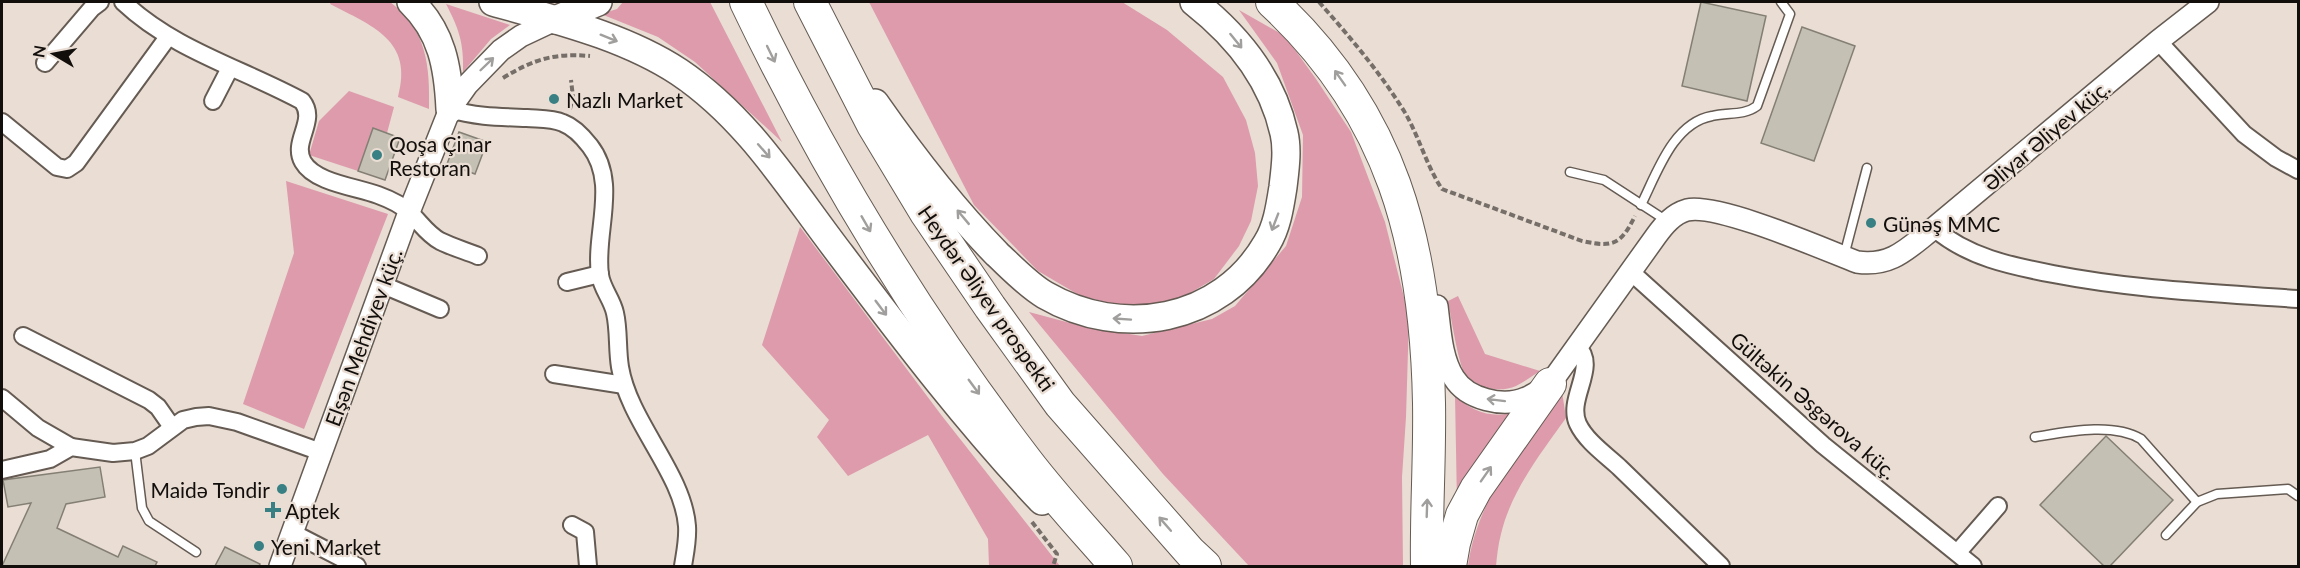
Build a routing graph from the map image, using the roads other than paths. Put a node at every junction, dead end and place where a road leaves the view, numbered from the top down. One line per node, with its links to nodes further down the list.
1 (100, 2): 16 (street)
2 (123, 2): 14 (street)
3 (411, 2): 19 (main road)
4 (493, 2): 12 (main road)
5 (598, 2): 12 (main road)
6 (746, 2): 63 (highway, one-way to 63)
7 (810, 2): 13 (highway, Heydər Əliyev prospekti)
8 (1194, 2): 13 (main road, one-way to 13)
9 (1272, 2): 20 (highway, one-way to 9)
10 (1781, 2): 25 (lane)
11 (2208, 2): 15 (street, Əliyar Əliyev küç.)
12 (555, 20): 19 (street, Elşən Mehdiyev küç., one-way to 12); 62 (main road, one-way to 62)
13 (827, 34): 64 (highway, Heydər Əliyev prospekti, one-way to 13)
14 (168, 37): 17 (street); 21 (street)
15 (2158, 41): 23 (street); 28 (street, Əliyar Əliyev küç.)
16 (45, 63)
17 (230, 68): 18 (street); 26 (street)
18 (213, 101)
19 (450, 109): 26 (street, Elşən Mehdiyev küç.); 32 (street)
20 (1364, 114): 40 (street, one-way to 20); 57 (highway, one-way to 20)
21 (2, 122)
22 (1867, 168): 30 (lane)
23 (2298, 170)
24 (1570, 172): 25 (lane)
25 (1641, 205): 27 (lane)
26 (409, 212): 29 (street); 34 (street, Elşən Mehdiyev küç.)
27 (1667, 222): 30 (street, Əliyar Əliyev küç.); 31 (street, Əliyar Əliyev küç.)
28 (1935, 228): 30 (street, Əliyar Əliyev küç.); 35 (street)
29 (478, 256)
30 (1844, 257)
31 (1630, 272): 38 (street, Əliyar Əliyev küç.); 56 (street, Gültəkin Əsgərova küç.)
32 (600, 274): 33 (street); 41 (street)
33 (567, 282)
34 (383, 285): 36 (street); 47 (street, Elşən Mehdiyev küç.)
35 (2298, 298)
36 (440, 309)
37 (23, 336): 43 (street)
38 (1577, 346): 40 (street, Əliyar Əliyev küç.); 66 (street)
39 (554, 374): 41 (street)
40 (1550, 384): 65 (highway, one-way to 40)
41 (624, 385): 61 (street)
42 (2, 398): 45 (street)
43 (172, 427): 46 (street); 47 (street)
44 (2035, 437): 50 (lane)
45 (71, 447): 46 (street); 48 (street)
46 (135, 451): 55 (lane)
47 (321, 452): 53 (street, Elşən Mehdiyev küç.)
48 (2, 470)
49 (2298, 496): 50 (lane)
50 (2197, 502): 54 (lane)
51 (1998, 506): 56 (street)
52 (572, 525): 60 (street)
53 (293, 533): 58 (street, Elşən Mehdiyev küç.); 59 (street)
54 (2166, 535)
55 (196, 552)
56 (1958, 552): 67 (street, Gültəkin Əsgərova küç.)
57 (1429, 558)
58 (280, 567)
59 (357, 567)
60 (588, 567)
61 (683, 567)
62 (1109, 567)
63 (1116, 567)
64 (1205, 567)
65 (1450, 567)
66 (1721, 567)
67 (1973, 567)

